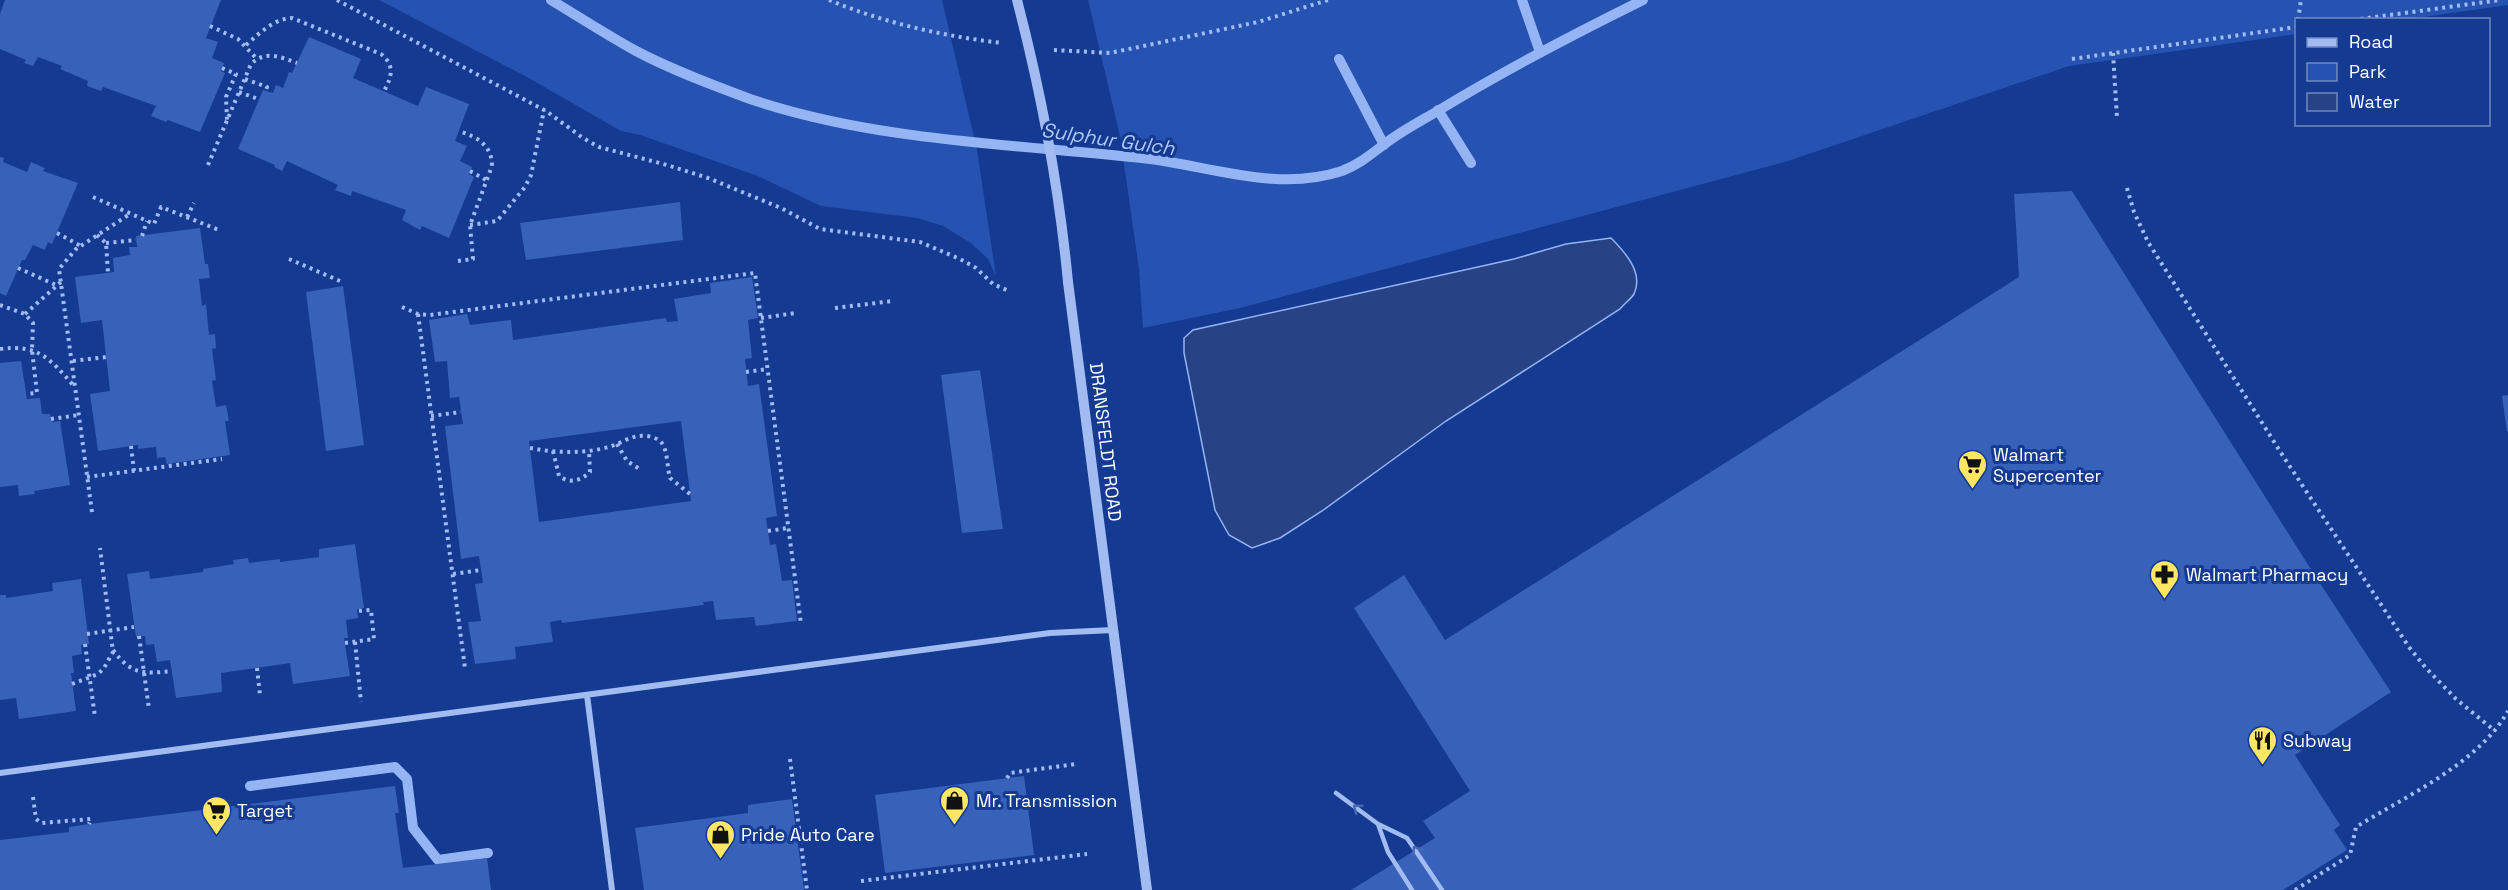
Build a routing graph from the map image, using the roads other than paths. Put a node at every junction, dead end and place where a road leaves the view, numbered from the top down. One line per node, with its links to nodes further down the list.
1 (1017, 0): 2 (street, DRANSFELDT ROAD, bridge)
2 (1113, 630): 3 (street); 8 (street, DRANSFELDT ROAD)
3 (586, 694): 4 (street); 7 (street)
4 (0, 773)
5 (1336, 793): 6 (lane, one-way to 5)
6 (1378, 824): 9 (lane); 10 (lane, one-way to 6)
7 (612, 890)
8 (1147, 890)
9 (1412, 890)
10 (1442, 890)

